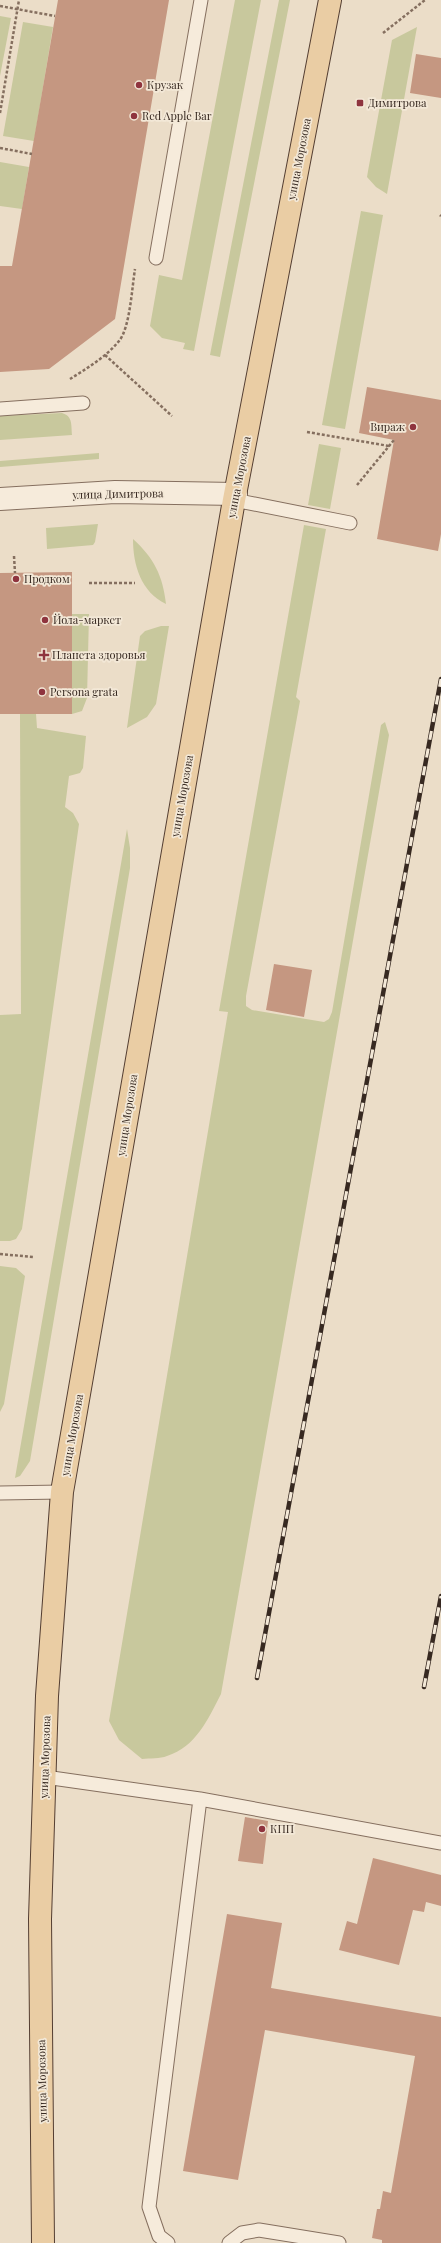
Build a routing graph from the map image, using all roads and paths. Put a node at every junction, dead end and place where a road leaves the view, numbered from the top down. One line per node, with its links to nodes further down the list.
1 (19, 0): 6 (path)
2 (201, 0): 12 (lane)
3 (330, 0): 23 (main road, улица Морозова)
4 (425, 0): 8 (path)
5 (0, 6): 6 (path)
6 (17, 9): 7 (path); 9 (path)
7 (55, 16)
8 (383, 33)
9 (0, 113)
10 (0, 148): 11 (path)
11 (32, 154)
12 (156, 258)
13 (136, 264): 14 (path)
14 (105, 355): 15 (path); 18 (path)
15 (64, 381)
16 (83, 403): 17 (lane)
17 (0, 409)
18 (172, 416)
19 (307, 432): 21 (path)
20 (394, 440): 21 (path)
21 (389, 446): 22 (path)
22 (357, 485)
23 (235, 497): 24 (street, улица Димитрова); 25 (lane); 32 (main road, улица Морозова)
24 (0, 499)
25 (350, 522)
26 (14, 556): 27 (path)
27 (15, 573)
28 (89, 583): 29 (path)
29 (135, 583)
30 (0, 1254): 31 (path)
31 (33, 1257)
32 (62, 1492): 33 (lane); 34 (main road, улица Морозова)
33 (0, 1493)
34 (45, 1776): 35 (lane); 37 (main road, улица Морозова)
35 (200, 1798): 36 (lane); 38 (lane)
36 (441, 1843)
37 (43, 2243)
38 (168, 2243)
39 (230, 2243): 40 (lane)
40 (339, 2243)

